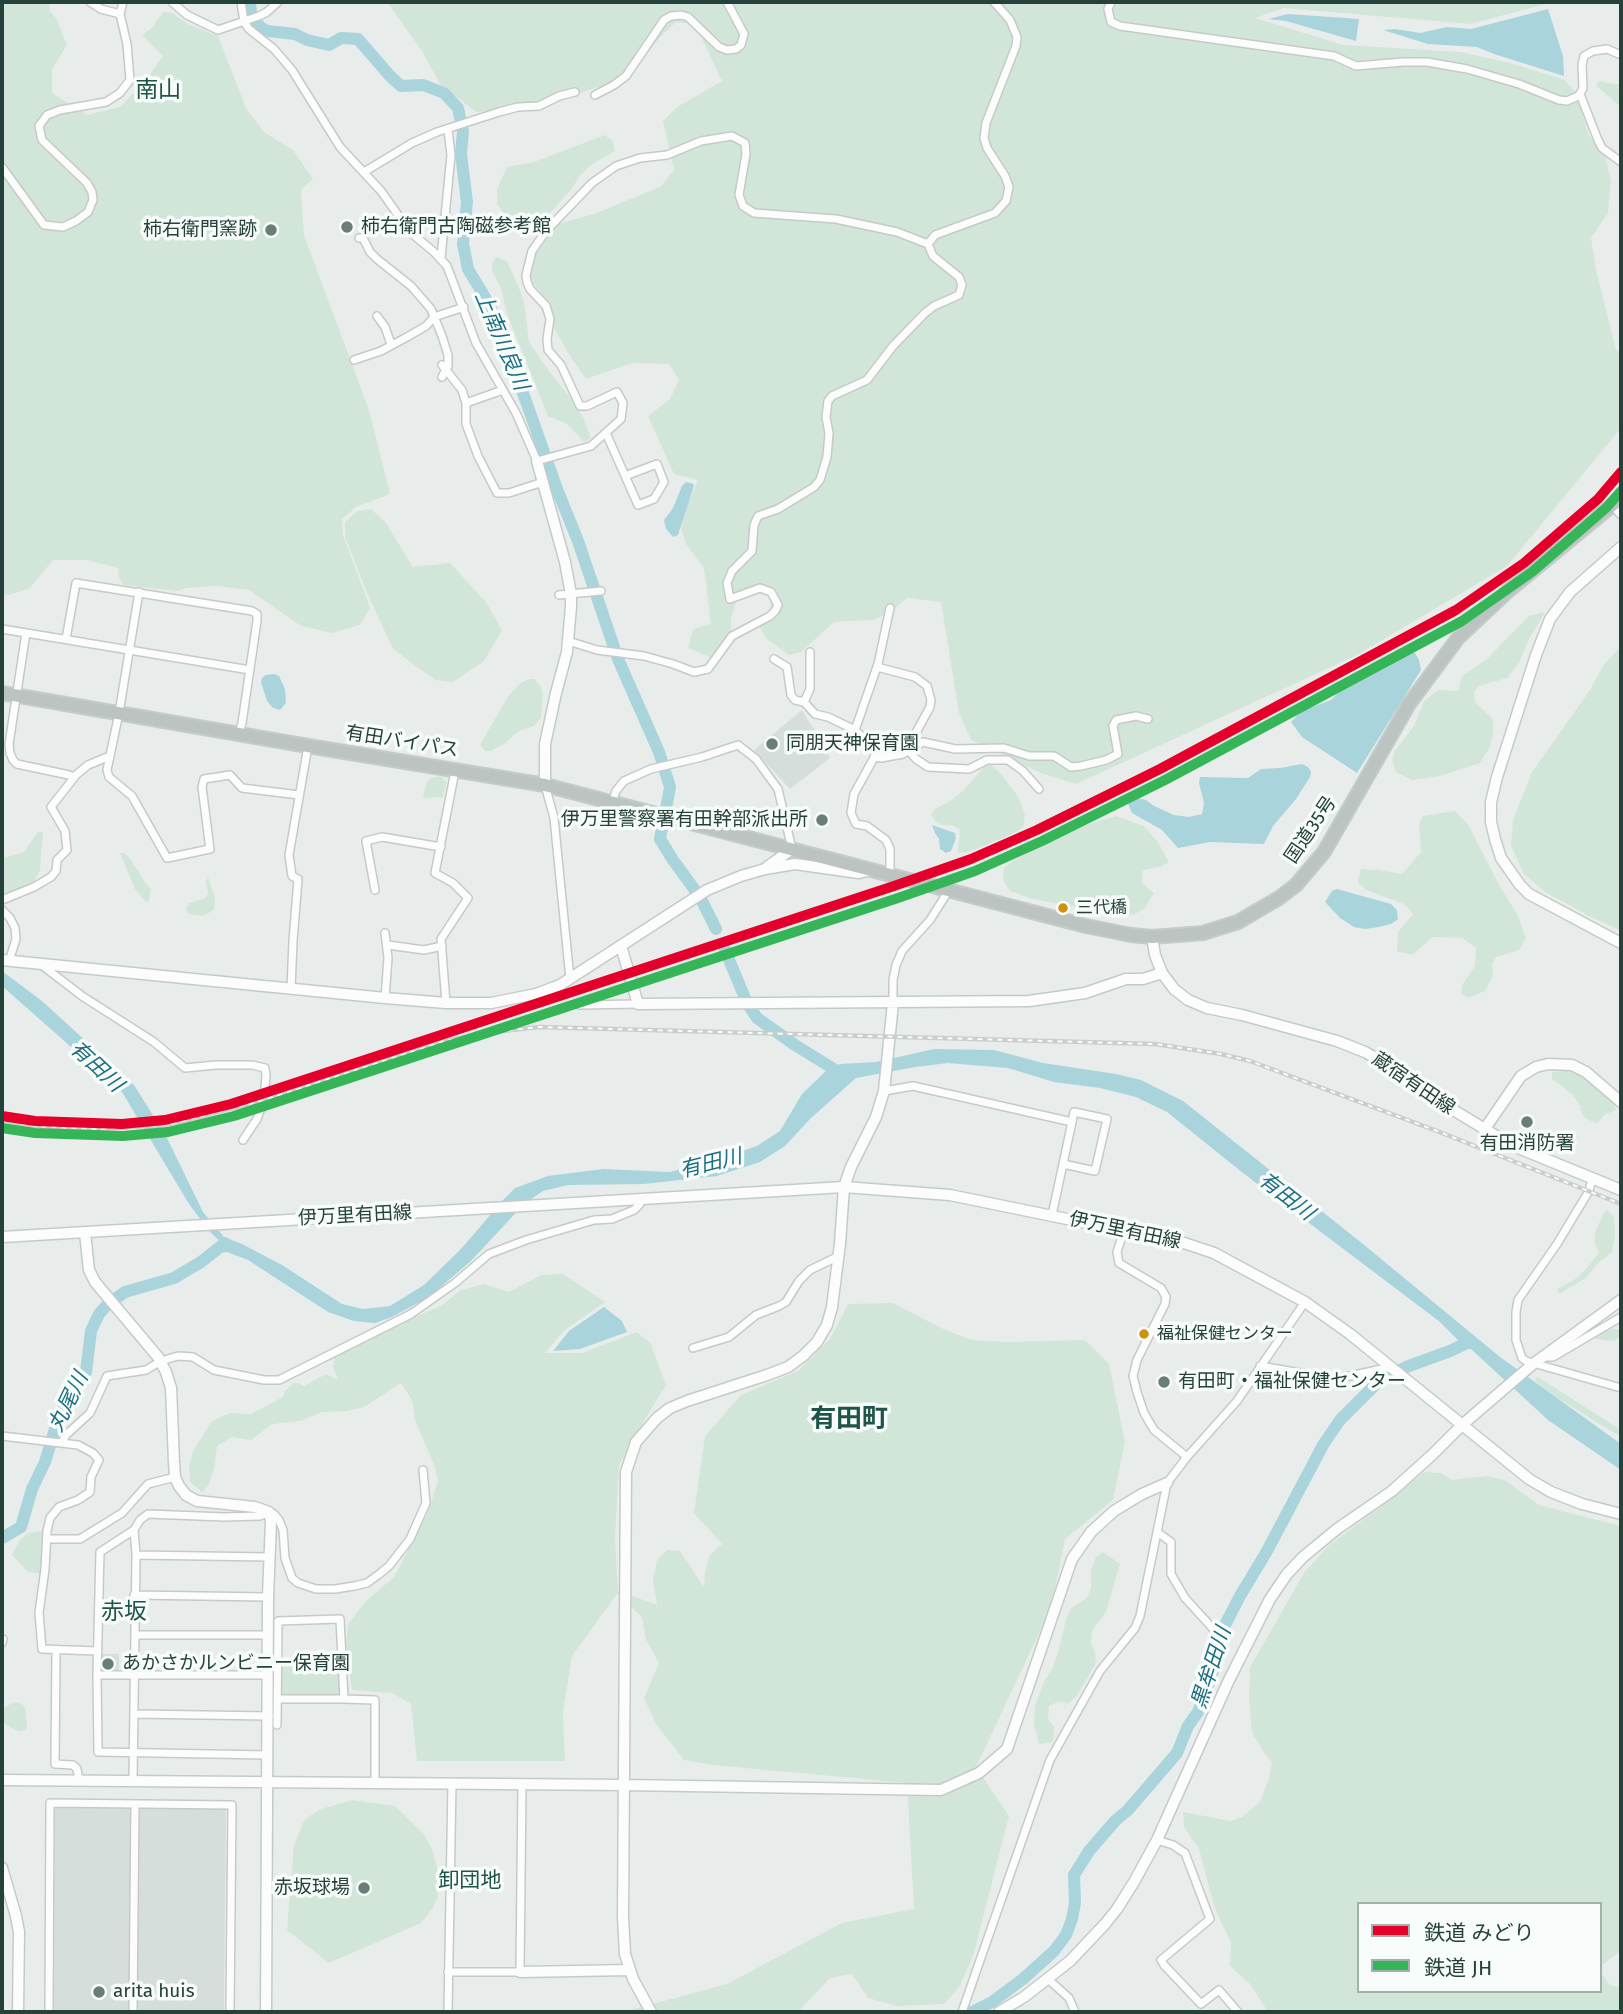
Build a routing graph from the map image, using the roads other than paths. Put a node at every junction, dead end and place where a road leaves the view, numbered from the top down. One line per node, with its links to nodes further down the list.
1 (90, 2): 9 (street)
2 (123, 2): 9 (street)
3 (172, 2): 10 (street)
4 (241, 2): 10 (street)
5 (278, 2): 10 (street)
6 (727, 2): 13 (street)
7 (994, 2): 20 (street)
8 (1111, 2): 14 (street)
9 (120, 14): 17 (street)
10 (247, 21): 18 (street)
11 (1621, 55): 14 (street)
12 (575, 92): 15 (street)
13 (596, 94)
14 (1580, 94): 16 (street)
15 (448, 130): 18 (street); 21 (street)
16 (1621, 163)
17 (2, 167)
18 (364, 172): 21 (street)
19 (359, 238): 24 (street)
20 (929, 244): 29 (street); 43 (street)
21 (441, 258): 22 (street)
22 (464, 307): 24 (street); 27 (street)
23 (377, 316): 25 (street)
24 (434, 317): 25 (street); 28 (street)
25 (391, 344): 26 (street)
26 (355, 360)
27 (503, 390): 28 (street); 30 (street)
28 (466, 403): 32 (street)
29 (607, 433): 30 (street); 31 (street)
30 (539, 461): 32 (street)
31 (625, 476): 31 (street)
32 (543, 482): 37 (street)
33 (1619, 505): 76 (highway, 国道35号)
34 (1621, 547): 77 (street)
35 (601, 591): 37 (street)
36 (139, 592): 42 (street); 44 (street); 48 (street)
37 (571, 594): 38 (street); 43 (street)
38 (559, 595)
39 (890, 608): 47 (street)
40 (2, 628): 41 (street)
41 (26, 632): 42 (street); 50 (street)
42 (66, 639): 44 (street)
43 (568, 641): 62 (street)
44 (130, 650): 48 (street); 52 (street)
45 (810, 652): 51 (street)
46 (774, 659): 51 (street)
47 (877, 667): 54 (street); 58 (street)
48 (250, 670): 55 (street)
49 (2, 692): 50 (highway, 有田バイパス)
50 (16, 695): 52 (highway, 有田バイパス); 61 (street)
51 (804, 702): 54 (street)
52 (120, 713): 55 (highway, 有田バイパス); 59 (street)
53 (1148, 719): 57 (street)
54 (855, 730): 58 (street)
55 (239, 734): 56 (highway, 有田バイパス)
56 (308, 746): 60 (highway, 有田バイパス); 64 (street)
57 (910, 752): 58 (street); 63 (street)
58 (874, 755): 70 (street)
59 (110, 756): 61 (street); 64 (street)
60 (455, 771): 62 (highway, 有田バイパス); 66 (street)
61 (74, 778): 73 (street)
62 (545, 785): 65 (highway, 有田バイパス); 84 (street)
63 (1039, 789)
64 (299, 795): 85 (street)
65 (612, 804): 67 (highway, 有田バイパス); 67 (street)
66 (440, 847): 72 (street); 79 (street)
67 (792, 849): 68 (street); 69 (highway, 国道35号)
68 (765, 869): 69 (street); 80 (street)
69 (874, 870): 70 (highway, 国道35号)
70 (890, 874): 71 (highway, 国道35号)
71 (950, 889): 76 (highway, 国道35号); 88 (street)
72 (375, 890)
73 (2, 900)
74 (2, 910): 81 (street)
75 (385, 933): 78 (street)
76 (1152, 937): 83 (street, 蔵宿有田線)
77 (1621, 943)
78 (388, 945): 79 (street); 86 (street)
79 (442, 946): 87 (street)
80 (621, 946): 84 (street); 89 (street)
81 (5, 960): 82 (street)
82 (42, 965): 85 (street); 95 (street)
83 (1162, 974): 88 (street); 94 (street, 蔵宿有田線)
84 (570, 979): 87 (street)
85 (291, 989): 86 (street)
86 (385, 998): 87 (street)
87 (446, 1003)
88 (893, 1003): 89 (street); 91 (street)
89 (638, 1004): 90 (street)
90 (579, 1005)
91 (885, 1087): 93 (street); 98 (street)
92 (1621, 1102): 94 (street)
93 (1072, 1122): 96 (street); 96 (street)
94 (1484, 1130): 97 (street, 蔵宿有田線)
95 (243, 1140)
96 (1063, 1164): 101 (street)
97 (1592, 1179): 99 (street, 蔵宿有田線); 112 (street)
98 (844, 1187): 100 (street, 伊万里有田線); 101 (street, 伊万里有田線); 105 (street)
99 (1621, 1190)
100 (640, 1199): 103 (street, 伊万里有田線); 111 (street)
101 (1052, 1215): 102 (street, 伊万里有田線)
102 (1124, 1230): 107 (street, 伊万里有田線); 119 (street)
103 (85, 1233): 104 (street); 111 (street)
104 (2, 1237)
105 (837, 1257): 109 (street); 154 (street)
106 (1621, 1300): 110 (street)
107 (1304, 1302): 113 (street); 114 (street, 伊万里有田線)
108 (1621, 1317): 110 (street)
109 (693, 1348)
110 (1543, 1357): 112 (street)
111 (162, 1362): 118 (street); 121 (street)
112 (1533, 1364): 115 (street); 116 (street)
113 (1260, 1366): 114 (street); 119 (street)
114 (1391, 1367): 116 (street, 伊万里有田線)
115 (1621, 1388)
116 (1462, 1424): 124 (street, 伊万里有田線); 156 (street)
117 (2, 1436): 118 (street)
118 (62, 1442): 127 (street)
119 (1187, 1457): 122 (street)
120 (423, 1470): 123 (street)
121 (175, 1477): 123 (street); 127 (street)
122 (1167, 1483): 126 (street); 154 (street)
123 (269, 1513): 125 (street); 129 (street)
124 (1621, 1514)
125 (134, 1530): 128 (street); 136 (street)
126 (1157, 1532): 132 (street); 169 (street)
127 (47, 1539): 135 (street)
128 (136, 1555): 129 (street); 130 (street)
129 (269, 1557): 131 (street)
130 (134, 1595): 131 (street); 133 (street)
131 (268, 1597): 134 (street)
132 (1216, 1632)
133 (135, 1635): 134 (street); 138 (street)
134 (268, 1635): 139 (street)
135 (55, 1650): 136 (street); 148 (street)
136 (97, 1651): 137 (street)
137 (97, 1675): 138 (street); 145 (street)
138 (134, 1675): 139 (street); 142 (street)
139 (268, 1675): 143 (street)
140 (278, 1699): 141 (street); 141 (street); 144 (street)
141 (344, 1699): 151 (street)
142 (134, 1714): 143 (street); 145 (street)
143 (269, 1716): 146 (street)
144 (277, 1725)
145 (133, 1754): 146 (street); 149 (street)
146 (268, 1755): 150 (street)
147 (2, 1780): 148 (street)
148 (79, 1781): 149 (street)
149 (134, 1781): 150 (street)
150 (267, 1782): 151 (street); 166 (street)
151 (375, 1783): 152 (street)
152 (452, 1783): 153 (street); 159 (street)
153 (522, 1785): 154 (street); 160 (street)
154 (625, 1785): 158 (street)
155 (135, 1804): 163 (street); 164 (street); 165 (street)
156 (1157, 1840): 161 (street); 172 (street)
157 (2, 1868): 162 (street)
158 (630, 1970): 160 (street); 168 (street)
159 (448, 1972): 160 (street); 167 (street)
160 (520, 1972)
161 (1048, 1979): 170 (street); 171 (street)
162 (18, 2012)
163 (49, 2012)
164 (132, 2012)
165 (230, 2012)
166 (267, 2012)
167 (447, 2012)
168 (651, 2012)
169 (962, 2012)
170 (999, 2012)
171 (1075, 2012)
172 (1238, 2012)

